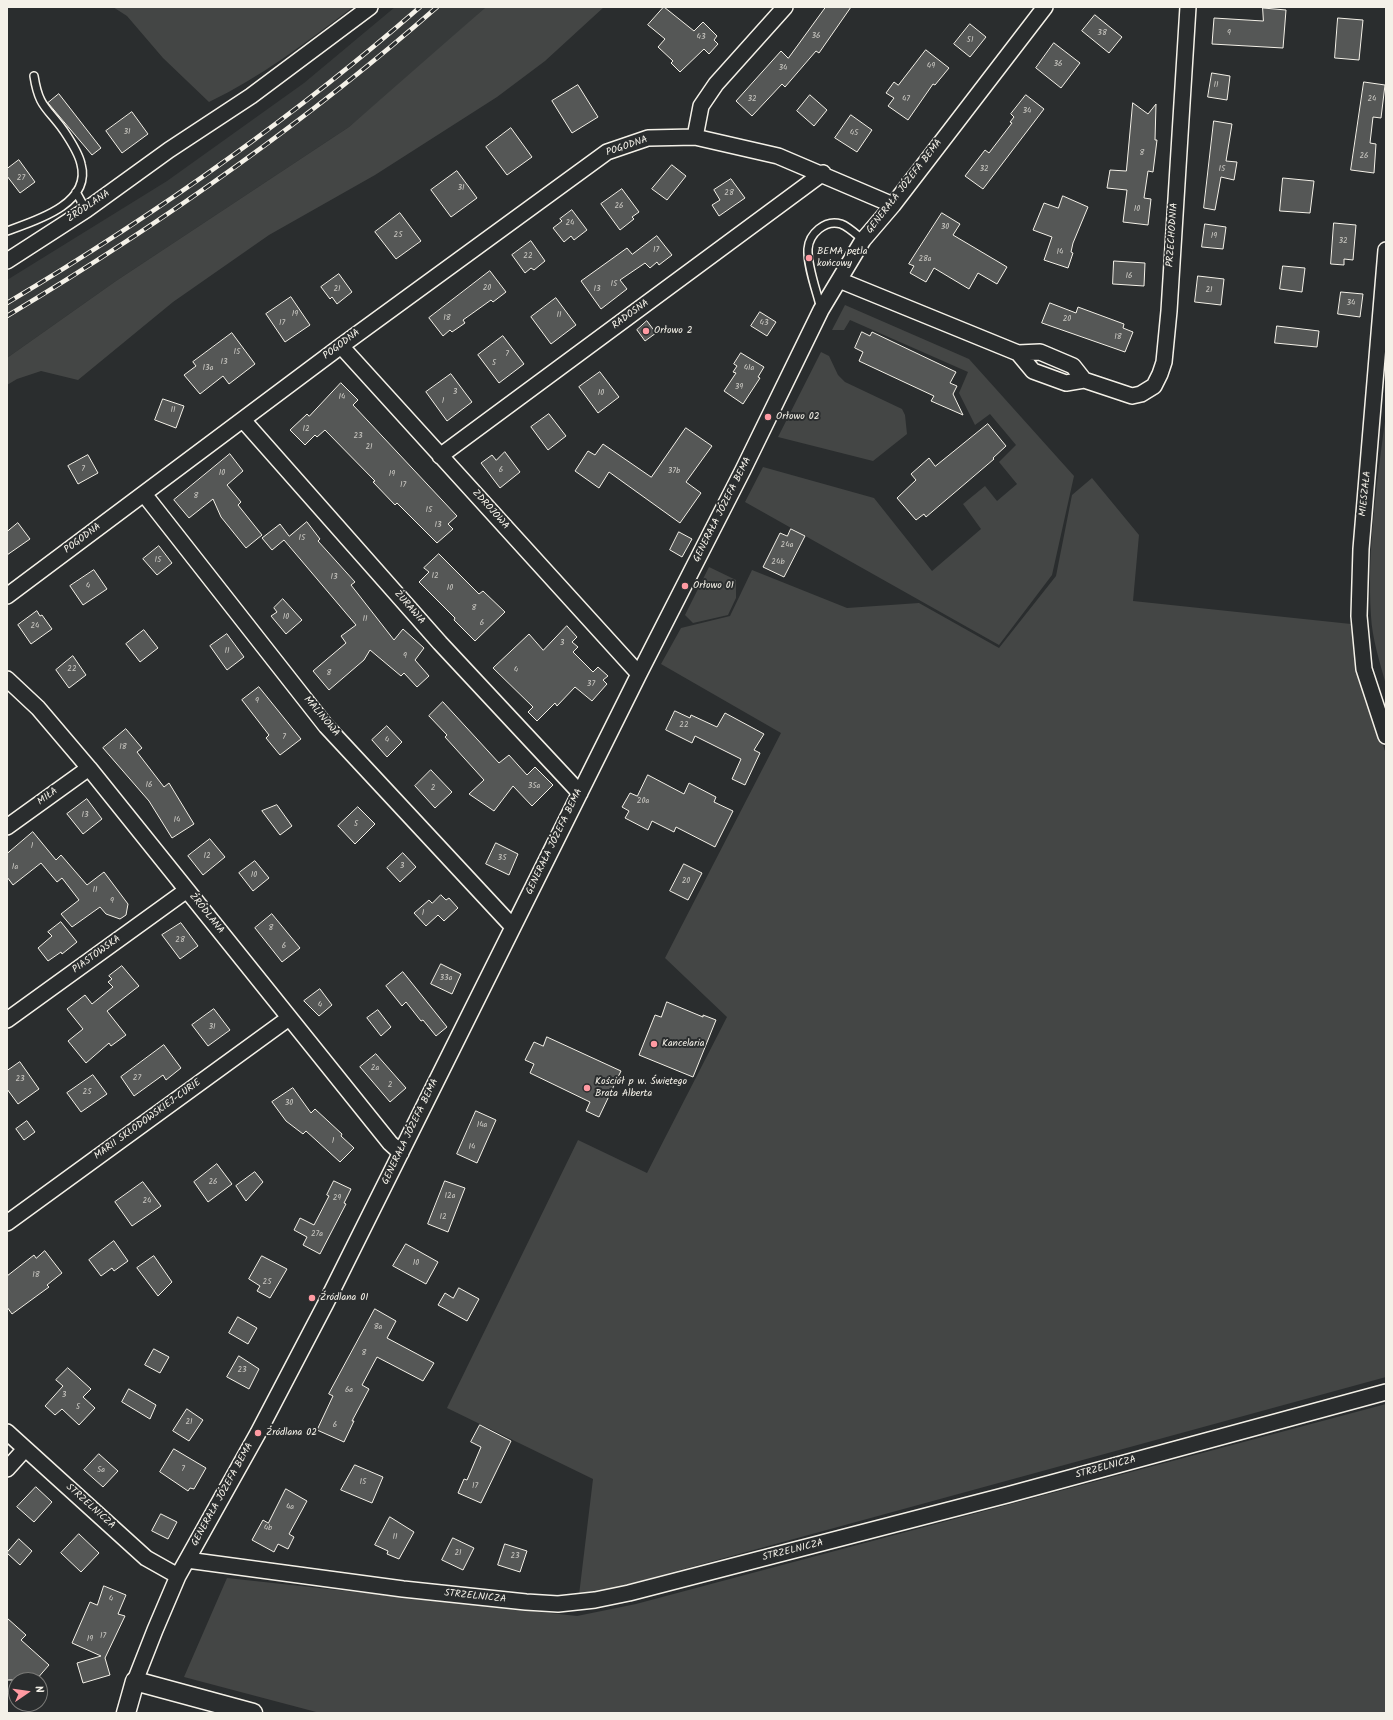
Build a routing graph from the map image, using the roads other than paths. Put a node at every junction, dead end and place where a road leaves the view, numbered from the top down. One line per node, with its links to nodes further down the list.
1 (370, 7): 10 (street, ŹRÓDLANA)
2 (785, 7): 6 (street)
3 (1045, 7): 9 (street, GENERAŁA JÓZEFA BEMA)
4 (1188, 7): 15 (street, PRZECHODNIA)
5 (34, 76): 8 (lane)
6 (696, 137): 7 (street, POGODNA); 17 (street, POGODNA)
7 (823, 174): 9 (street, POGODNA); 19 (street, RADOSNA)
8 (76, 192): 10 (lane); 11 (lane)
9 (893, 205): 12 (street, GENERAŁA JÓZEFA BEMA)
10 (86, 210): 14 (street, ŹRÓDLANA)
11 (7, 232)
12 (863, 240): 15 (street, GENERAŁA JÓZEFA BEMA); 16 (lane)
13 (1386, 250): 24 (street, MIESZAŁA)
14 (7, 261)
15 (839, 280): 16 (street, GENERAŁA JÓZEFA BEMA)
16 (821, 310): 22 (street, GENERAŁA JÓZEFA BEMA)
17 (341, 346): 18 (street, POGODNA); 19 (street, ZDROJOWA)
18 (243, 420): 20 (street, POGODNA); 26 (street, ŻURAWIA)
19 (440, 456): 22 (street, ZDROJOWA)
20 (144, 494): 21 (street, POGODNA); 29 (street, MALINOWA)
21 (7, 596)
22 (639, 674): 26 (street, GENERAŁA JÓZEFA BEMA)
23 (7, 679): 25 (street, ŹRÓDLANA)
24 (1386, 736)
25 (89, 768): 27 (street, MIŁA); 28 (street, ŹRÓDLANA)
26 (580, 793): 29 (street, GENERAŁA JÓZEFA BEMA)
27 (7, 827)
28 (187, 890): 30 (street, ŹRÓDLANA); 31 (street, PIASTOWSKA)
29 (513, 927): 32 (street, GENERAŁA JÓZEFA BEMA)
30 (289, 1018): 32 (street, ŹRÓDLANA); 33 (street, MARII SKŁODOWSKIEJ-CURIE)
31 (7, 1020)
32 (401, 1153): 38 (street, GENERAŁA JÓZEFA BEMA)
33 (7, 1222)
34 (1386, 1392): 38 (street, STRZELNICZA)
35 (7, 1432): 36 (street, STRZELNICZA)
36 (25, 1449): 37 (street); 39 (street, STRZELNICZA)
37 (7, 1469)
38 (187, 1560): 39 (street, GENERAŁA JÓZEFA BEMA)
39 (178, 1576): 40 (street, GENERAŁA JÓZEFA BEMA)
40 (136, 1681): 41 (street, GENERAŁA JÓZEFA BEMA); 42 (street)
41 (126, 1713)
42 (254, 1713)

